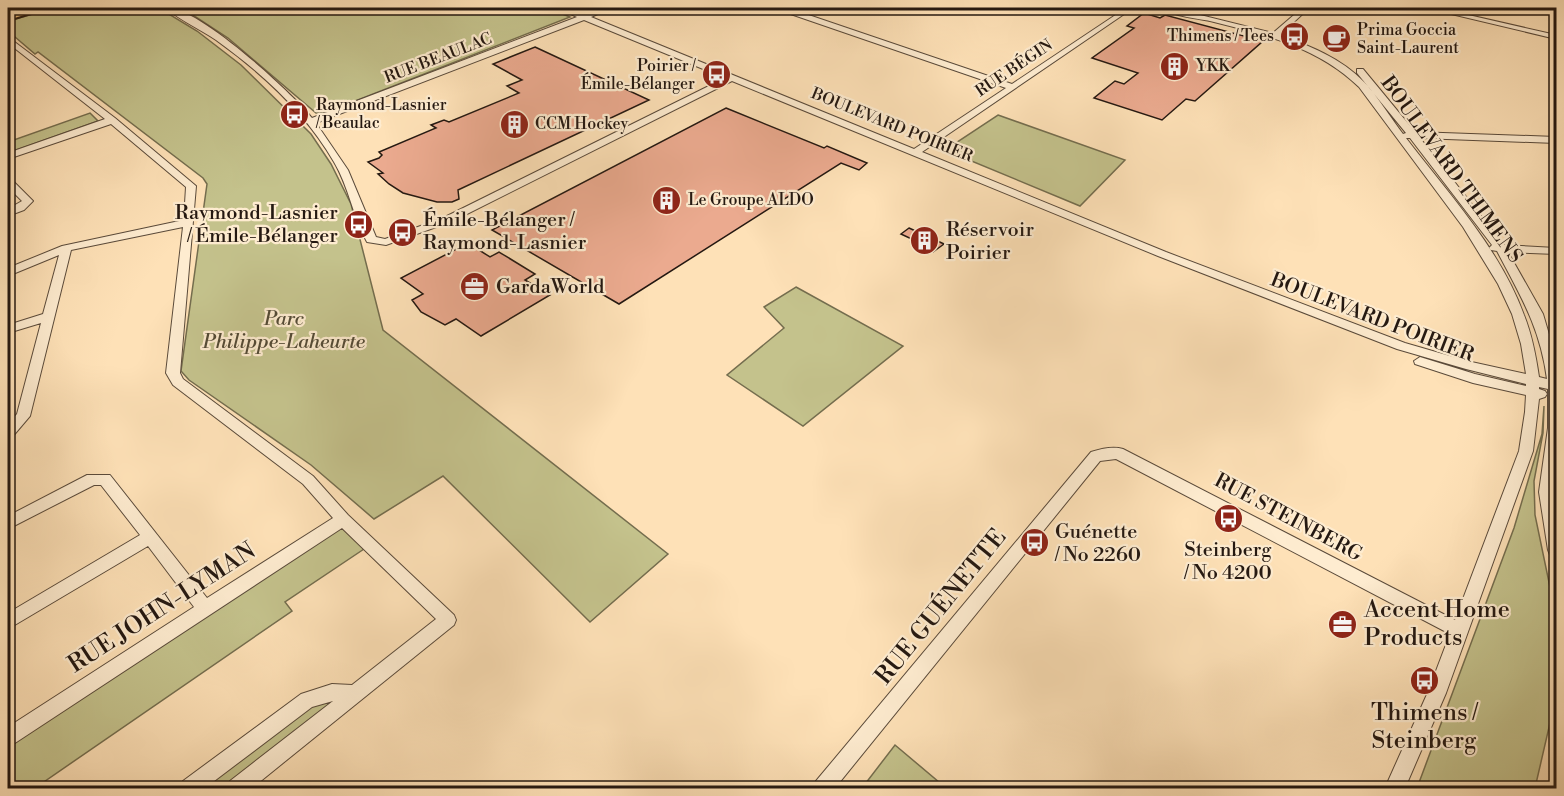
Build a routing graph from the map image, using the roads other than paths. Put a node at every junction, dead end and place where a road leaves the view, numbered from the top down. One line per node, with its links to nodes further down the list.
1 (29, 8): 12 (main road)
2 (42, 8): 12 (main road)
3 (170, 8): 20 (street)
4 (561, 8): 13 (street, BOULEVARD POIRIER)
5 (608, 8): 13 (street, RUE BEAULAC)
6 (782, 8): 18 (street)
7 (1130, 8): 18 (street, RUE BÉGIN)
8 (1165, 8): 14 (street, BOULEVARD THIMENS)
9 (1181, 8): 14 (street, BOULEVARD THIMENS)
10 (1306, 8): 14 (street)
11 (1430, 8): 15 (street)
12 (8, 15)
13 (584, 17): 17 (street, BOULEVARD POIRIER); 20 (street, RUE BEAULAC)
14 (1275, 35): 21 (street, BOULEVARD THIMENS); 22 (street, BOULEVARD THIMENS)
15 (1557, 37)
16 (8, 39): 19 (street)
17 (732, 78): 20 (street); 24 (street, BOULEVARD POIRIER)
18 (1012, 87): 24 (street, RUE BÉGIN)
19 (112, 120): 25 (street); 28 (street)
20 (311, 122)
21 (1399, 134): 22 (street); 29 (street, BOULEVARD THIMENS)
22 (1413, 135): 23 (street); 31 (street, BOULEVARD THIMENS)
23 (1557, 140)
24 (915, 153): 36 (street, BOULEVARD POIRIER)
25 (8, 156)
26 (8, 182): 27 (street)
27 (8, 213)
28 (189, 222): 30 (street); 40 (street)
29 (1484, 247): 31 (street); 36 (street, BOULEVARD THIMENS)
30 (66, 248): 33 (street); 34 (street)
31 (1501, 249): 32 (street); 37 (street, BOULEVARD THIMENS)
32 (1557, 251)
33 (8, 272)
34 (50, 316): 35 (street); 38 (street)
35 (8, 329)
36 (1533, 387): 37 (street, BOULEVARD POIRIER); 46 (street, BOULEVARD THIMENS)
37 (1555, 391): 43 (street, BOULEVARD THIMENS)
38 (8, 432)
39 (1096, 456): 46 (street, RUE STEINBERG); 51 (street, RUE GUÉNETTE)
40 (344, 519): 44 (street, RUE JOHN-LYMAN); 47 (street)
41 (8, 523): 42 (street)
42 (150, 537): 44 (street); 45 (street)
43 (1557, 550)
44 (205, 608): 48 (street, RUE JOHN-LYMAN)
45 (8, 621)
46 (1460, 631): 52 (street, BOULEVARD THIMENS)
47 (355, 694): 49 (street); 50 (street)
48 (8, 737)
49 (190, 789)
50 (237, 789)
51 (823, 789)
52 (1395, 789)

